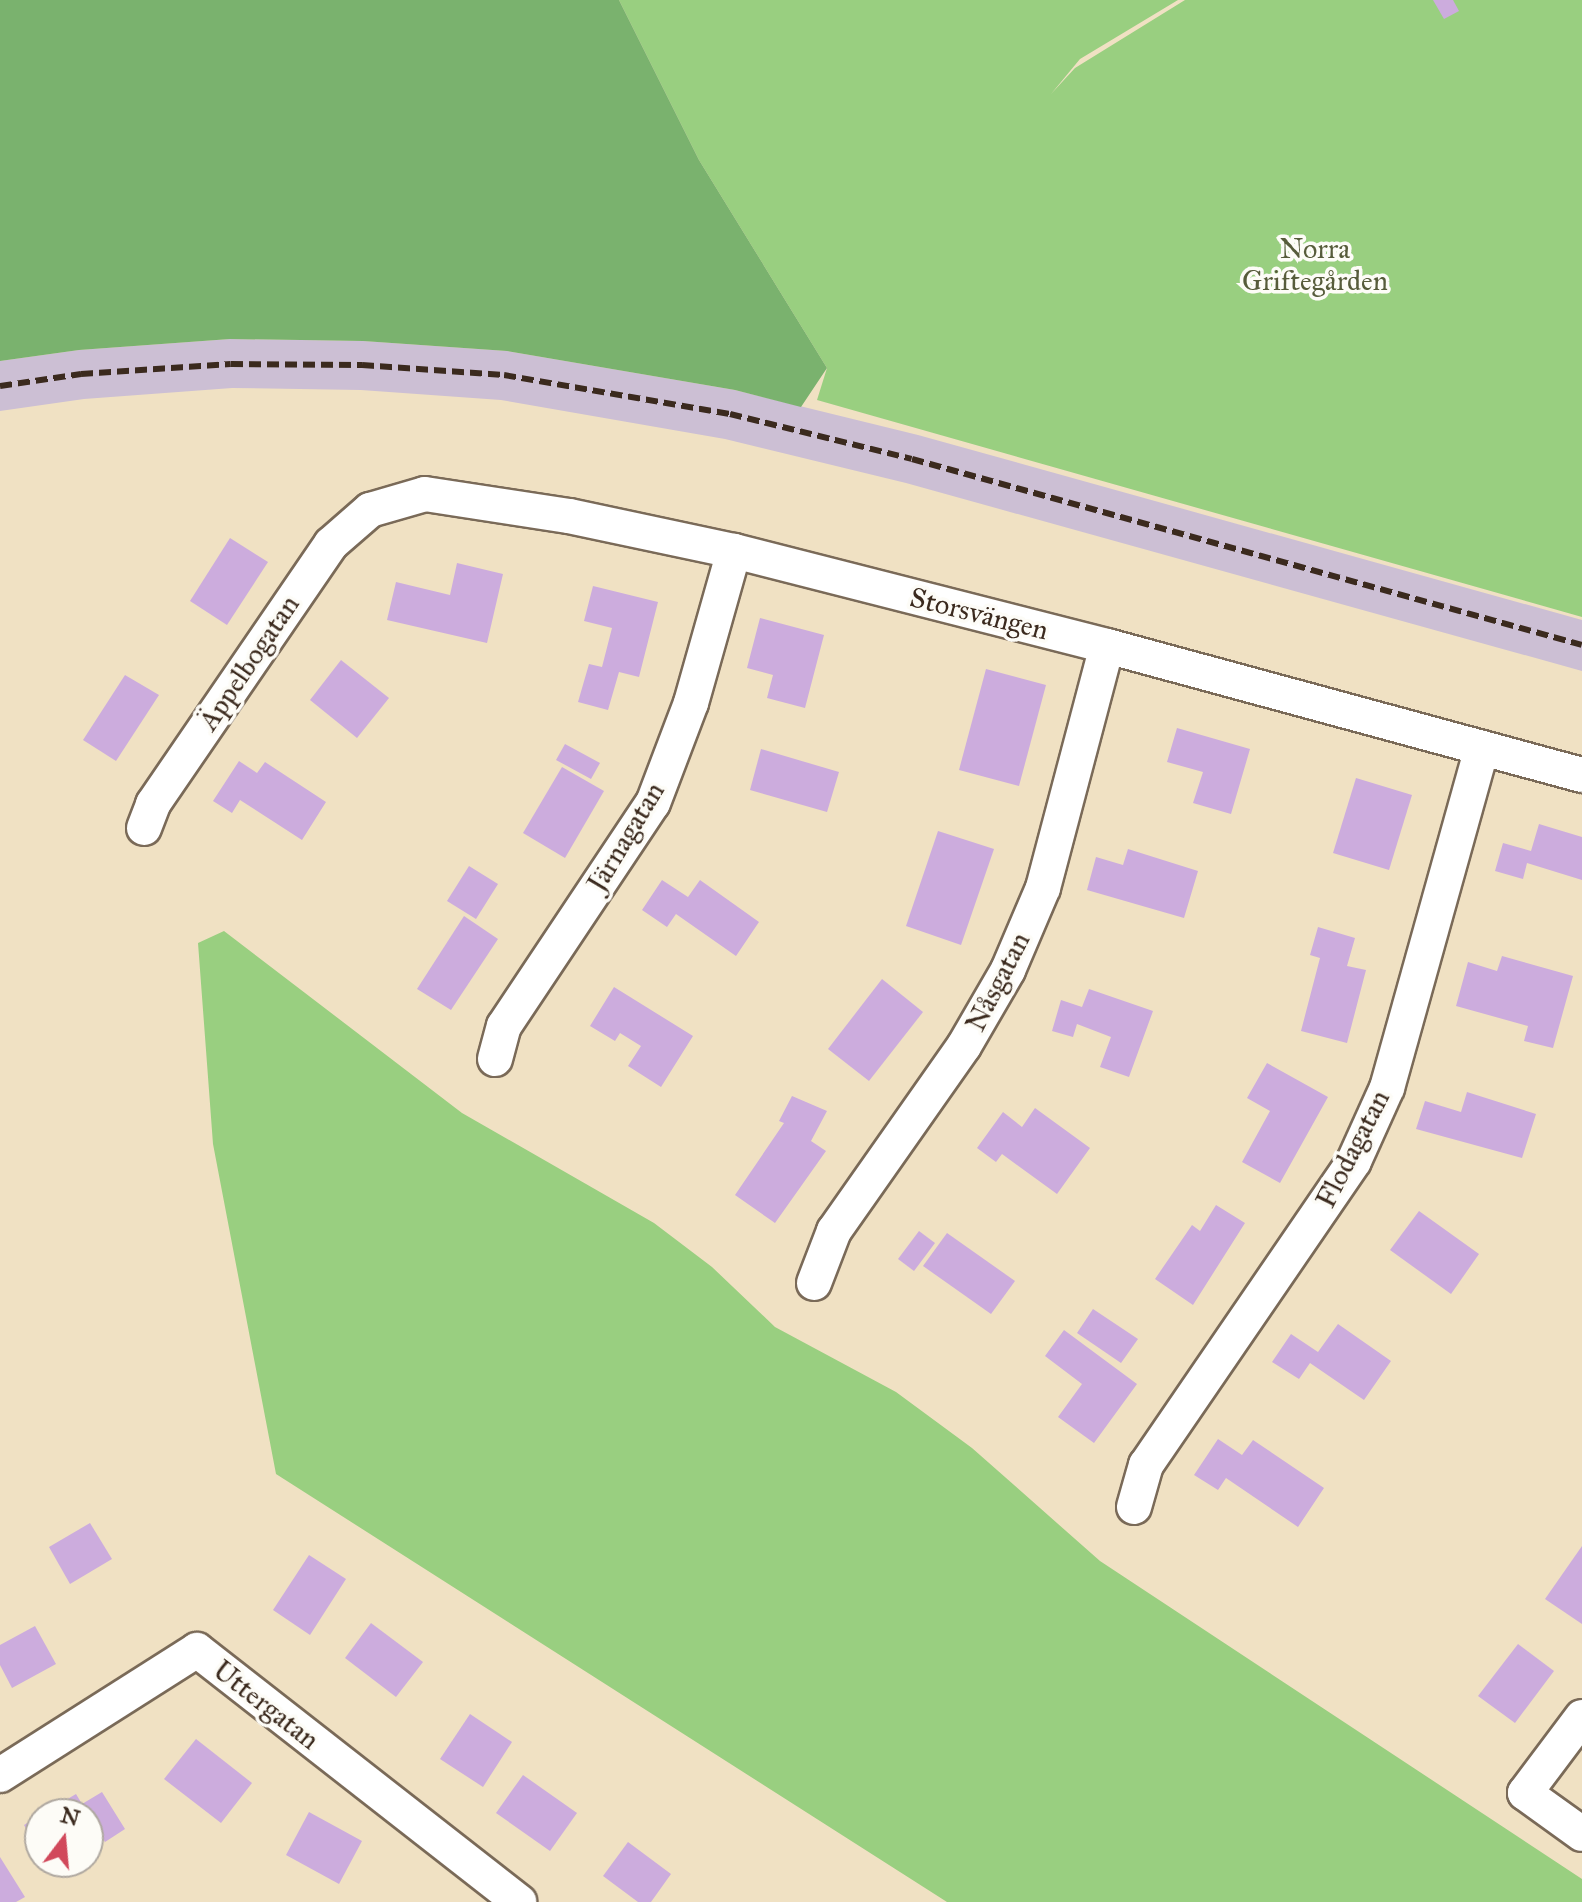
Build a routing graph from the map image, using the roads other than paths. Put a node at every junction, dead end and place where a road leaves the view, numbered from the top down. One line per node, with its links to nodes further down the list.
1 (370, 510): 2 (street, Storsvängen); 6 (street, Äppelbogatan)
2 (734, 551): 3 (street, Storsvängen); 7 (street, Järnagatan)
3 (1107, 646): 4 (street, Storsvängen); 8 (street, Nåsgatan)
4 (1482, 748): 5 (street, Storsvängen); 9 (street, Flodagatan)
5 (1582, 775)
6 (144, 828)
7 (495, 1059)
8 (814, 1283)
9 (1134, 1507)
10 (1582, 1717): 12 (street)
11 (0, 1775): 13 (street, Uttergatan)
12 (1582, 1834)
13 (498, 1896)

